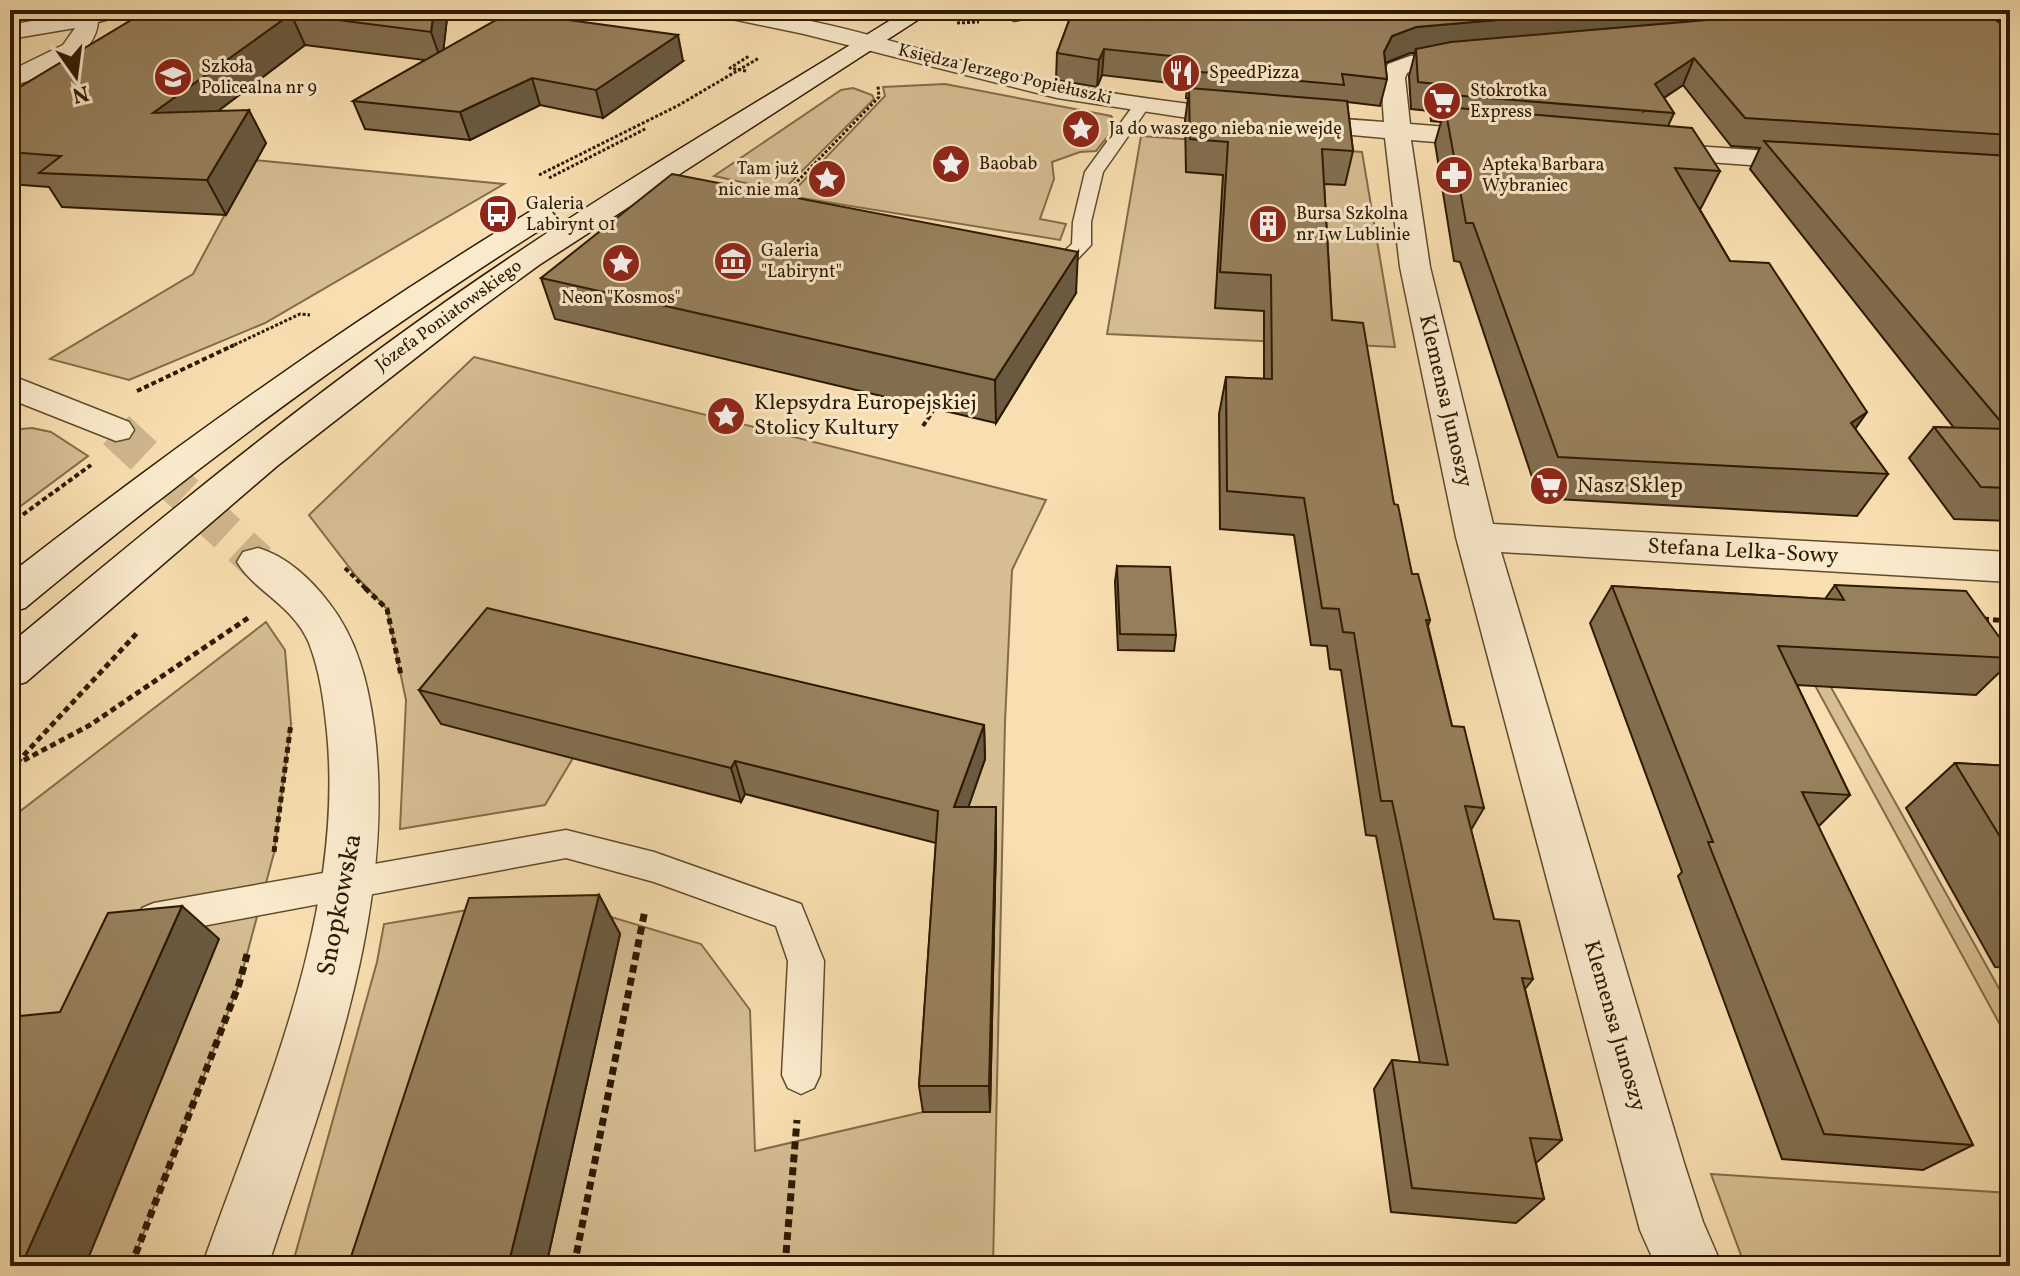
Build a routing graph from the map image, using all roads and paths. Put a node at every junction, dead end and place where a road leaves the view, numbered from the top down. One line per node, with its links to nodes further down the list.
1 (116, 10): 4 (street)
2 (721, 10): 8 (street, Księdza Jerzego Popiełuszki)
3 (922, 10): 6 (street, Józefa Poniatowskiego)
4 (87, 19): 5 (street); 11 (street)
5 (36, 29): 7 (street); 11 (street)
6 (867, 31): 8 (street, Księdza Jerzego Popiełuszki); 14 (street, Księdza Jerzego Popiełuszki); 35 (street, Józefa Poniatowskiego)
7 (10, 32)
8 (832, 35): 10 (street)
9 (1490, 54): 15 (street, Klemensa Junoszy)
10 (794, 58)
11 (10, 78)
12 (879, 90): 21 (path)
13 (728, 100): 18 (street)
14 (1142, 105): 15 (street, Księdza Jerzego Popiełuszki); 22 (lane)
15 (1398, 131): 16 (street, Księdza Jerzego Popiełuszki); 29 (street, Klemensa Junoszy)
16 (1518, 141)
17 (1626, 150): 19 (street)
18 (639, 156)
19 (1835, 164)
20 (564, 203): 32 (street, Józefa Poniatowskiego)
21 (780, 205)
22 (1018, 256)
23 (275, 326): 25 (path)
24 (13, 390): 28 (street)
25 (138, 390)
26 (940, 400): 27 (path)
27 (923, 426)
28 (116, 430)
29 (1476, 537): 30 (street, Stefana Lelka-Sowy); 44 (street, Klemensa Junoszy)
30 (2010, 567)
31 (258, 586): 36 (path); 38 (street, Snopkowska)
32 (10, 597)
33 (1969, 619): 34 (path)
34 (2010, 621)
35 (10, 670)
36 (10, 770)
37 (654, 867): 38 (lane); 40 (lane); 42 (path)
38 (346, 883): 39 (lane); 41 (street, Snopkowska)
39 (125, 924)
40 (801, 1075): 43 (path)
41 (235, 1266)
42 (574, 1266)
43 (785, 1266)
44 (1689, 1266)

